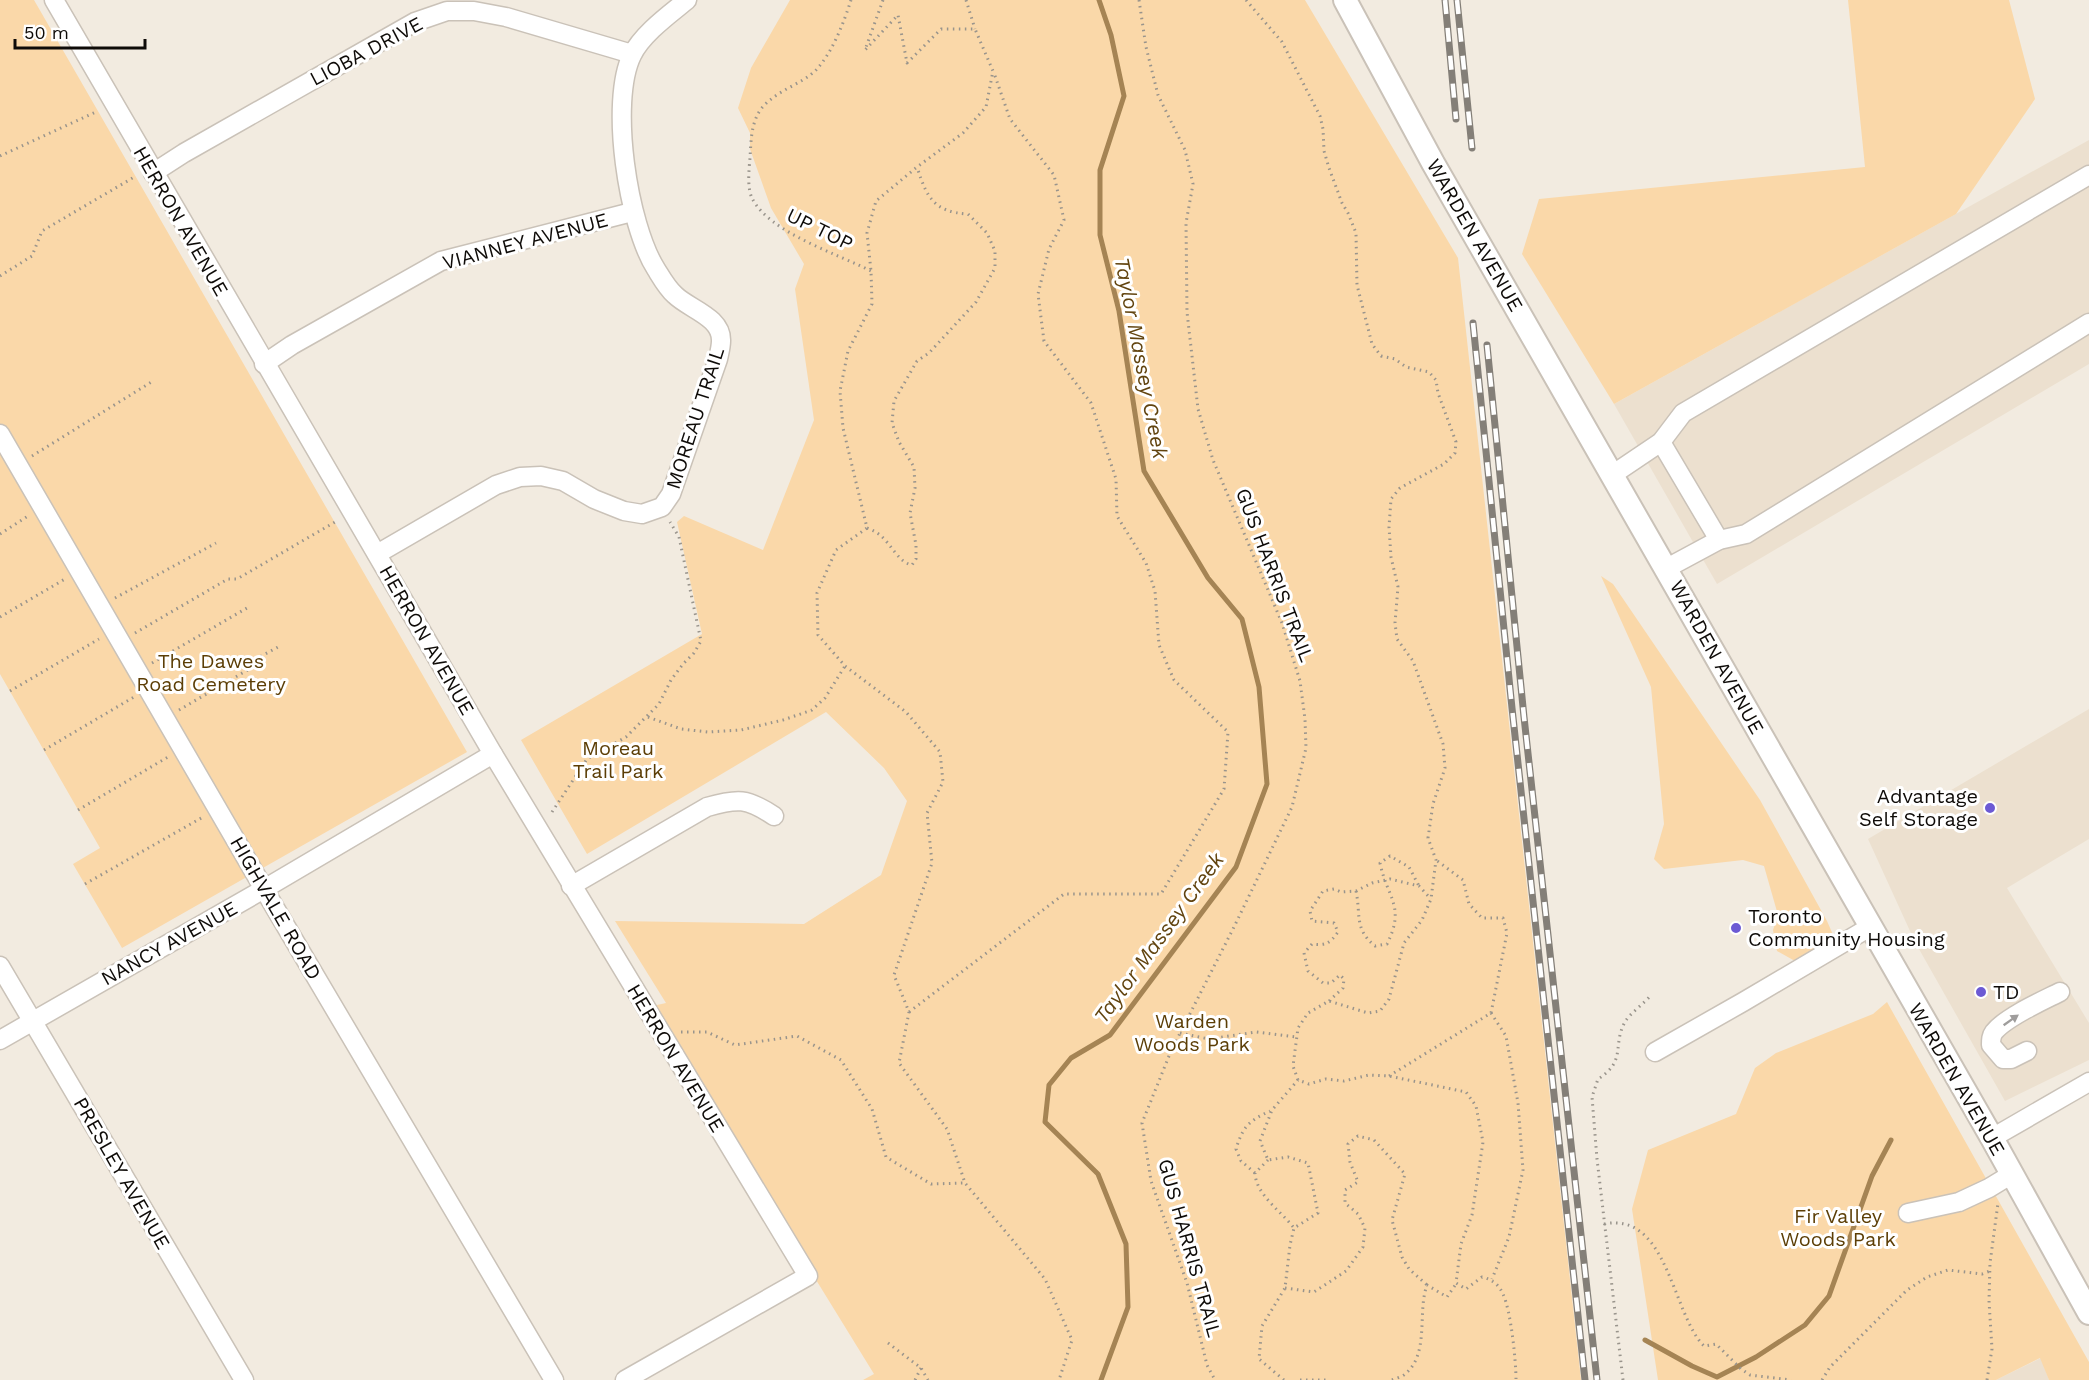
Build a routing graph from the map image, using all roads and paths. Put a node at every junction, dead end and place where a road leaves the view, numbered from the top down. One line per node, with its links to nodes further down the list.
1 (54, 0): 15 (street, HERRON AVENUE)
2 (687, 0): 10 (street, MOREAU TRAIL)
3 (851, 0): 18 (path, UP TOP)
4 (883, 0): 9 (path)
5 (966, 0): 9 (path)
6 (1139, 0): 72 (path, GUS HARRIS TRAIL)
7 (1246, 0): 55 (path)
8 (1345, 0): 26 (main road, WARDEN AVENUE)
9 (975, 29): 11 (path)
10 (632, 54): 15 (street, LIOBA DRIVE); 17 (street, MOREAU TRAIL)
11 (993, 71): 14 (path); 68 (path)
12 (98, 111): 13 (path)
13 (0, 156)
14 (916, 167): 18 (path); 30 (path)
15 (144, 174): 19 (path); 21 (street, HERRON AVENUE)
16 (2089, 175): 24 (street)
17 (632, 212): 21 (street, VIANNEY AVENUE); 28 (street, MOREAU TRAIL)
18 (871, 271): 30 (path)
19 (0, 276)
20 (2089, 322): 32 (street)
21 (264, 364): 34 (street, HERRON AVENUE)
22 (153, 381): 25 (path)
23 (0, 434): 25 (street, HIGHVALE ROAD)
24 (1661, 442): 26 (street); 32 (street)
25 (18, 465): 27 (street, HIGHVALE ROAD)
26 (1612, 476): 35 (main road, WARDEN AVENUE)
27 (42, 507): 31 (path); 36 (street, HIGHVALE ROAD)
28 (662, 507): 34 (street, MOREAU TRAIL); 46 (path)
29 (335, 522): 40 (path)
30 (867, 528): 42 (path)
31 (0, 534)
32 (1719, 540): 35 (street)
33 (216, 543): 37 (path)
34 (377, 554): 50 (street, HERRON AVENUE)
35 (1667, 568): 63 (main road, WARDEN AVENUE)
36 (79, 571): 37 (street, HIGHVALE ROAD); 39 (path)
37 (100, 606): 40 (street, HIGHVALE ROAD)
38 (247, 608): 43 (path)
39 (0, 617)
40 (117, 636): 43 (street, HIGHVALE ROAD); 45 (path)
41 (280, 646): 47 (path)
42 (845, 666): 46 (path); 68 (path)
43 (138, 671): 44 (street, HIGHVALE ROAD)
44 (148, 689): 47 (street, HIGHVALE ROAD); 49 (path)
45 (10, 691)
46 (648, 717): 53 (path)
47 (165, 718): 48 (street, HIGHVALE ROAD)
48 (182, 748): 51 (street, HIGHVALE ROAD); 52 (path)
49 (44, 750)
50 (493, 754): 58 (street, HERRON AVENUE); 60 (street, NANCY AVENUE)
51 (218, 808): 57 (path); 60 (street, HIGHVALE ROAD)
52 (78, 810)
53 (552, 812)
54 (774, 816): 58 (street)
55 (1436, 860): 62 (path); 69 (path)
56 (1383, 880): 59 (path); 59 (path); 61 (path); 61 (path)
57 (85, 885)
58 (571, 886): 71 (street, HERRON AVENUE)
59 (1419, 886): 62 (path)
60 (264, 889): 70 (street, NANCY AVENUE); 99 (street, HIGHVALE ROAD)
61 (1356, 891): 67 (path)
62 (1431, 899): 67 (path)
63 (1870, 927): 76 (street); 81 (main road, WARDEN AVENUE)
64 (0, 966): 70 (street, PRESLEY AVENUE)
65 (2060, 992): 75 (street, one-way to 65)
66 (1651, 995): 88 (path)
67 (1329, 1001): 73 (path)
68 (909, 1012): 85 (path)
69 (1491, 1013): 77 (path); 91 (path)
70 (32, 1021): 74 (street, NANCY AVENUE); 98 (street, PRESLEY AVENUE)
71 (660, 1033): 85 (path); 100 (street, HERRON AVENUE)
72 (1180, 1033): 73 (path); 104 (path, GUS HARRIS TRAIL)
73 (1296, 1037): 78 (path)
74 (0, 1040)
75 (2027, 1051)
76 (1655, 1052)
77 (1389, 1076): 78 (path); 92 (path)
78 (1298, 1080): 80 (path)
79 (2089, 1082): 81 (street)
80 (1272, 1110): 82 (path); 83 (path)
81 (1992, 1138): 84 (main road, WARDEN AVENUE)
82 (1268, 1160): 83 (path); 89 (path)
83 (1255, 1173): 89 (path)
84 (2012, 1174): 87 (street); 95 (main road, WARDEN AVENUE)
85 (966, 1183): 103 (path)
86 (1998, 1203): 90 (path)
87 (1908, 1213)
88 (1604, 1224): 110 (path); 111 (path)
89 (1294, 1228): 94 (path)
90 (1990, 1271): 112 (path); 113 (path)
91 (1492, 1279): 92 (path); 109 (path)
92 (1456, 1283): 93 (path)
93 (1427, 1285): 94 (path); 108 (path)
94 (1285, 1288): 105 (path)
95 (2089, 1313)
96 (888, 1343): 97 (path)
97 (921, 1368): 101 (path); 102 (path)
98 (244, 1380)
99 (554, 1380)
100 (625, 1380)
101 (915, 1380)
102 (928, 1380)
103 (1059, 1380)
104 (1215, 1380)
105 (1284, 1380)
106 (1300, 1380): 107 (path)
107 (1329, 1380)
108 (1392, 1380)
109 (1516, 1380)
110 (1623, 1380)
111 (1791, 1380)
112 (1822, 1380)
113 (1987, 1380)

